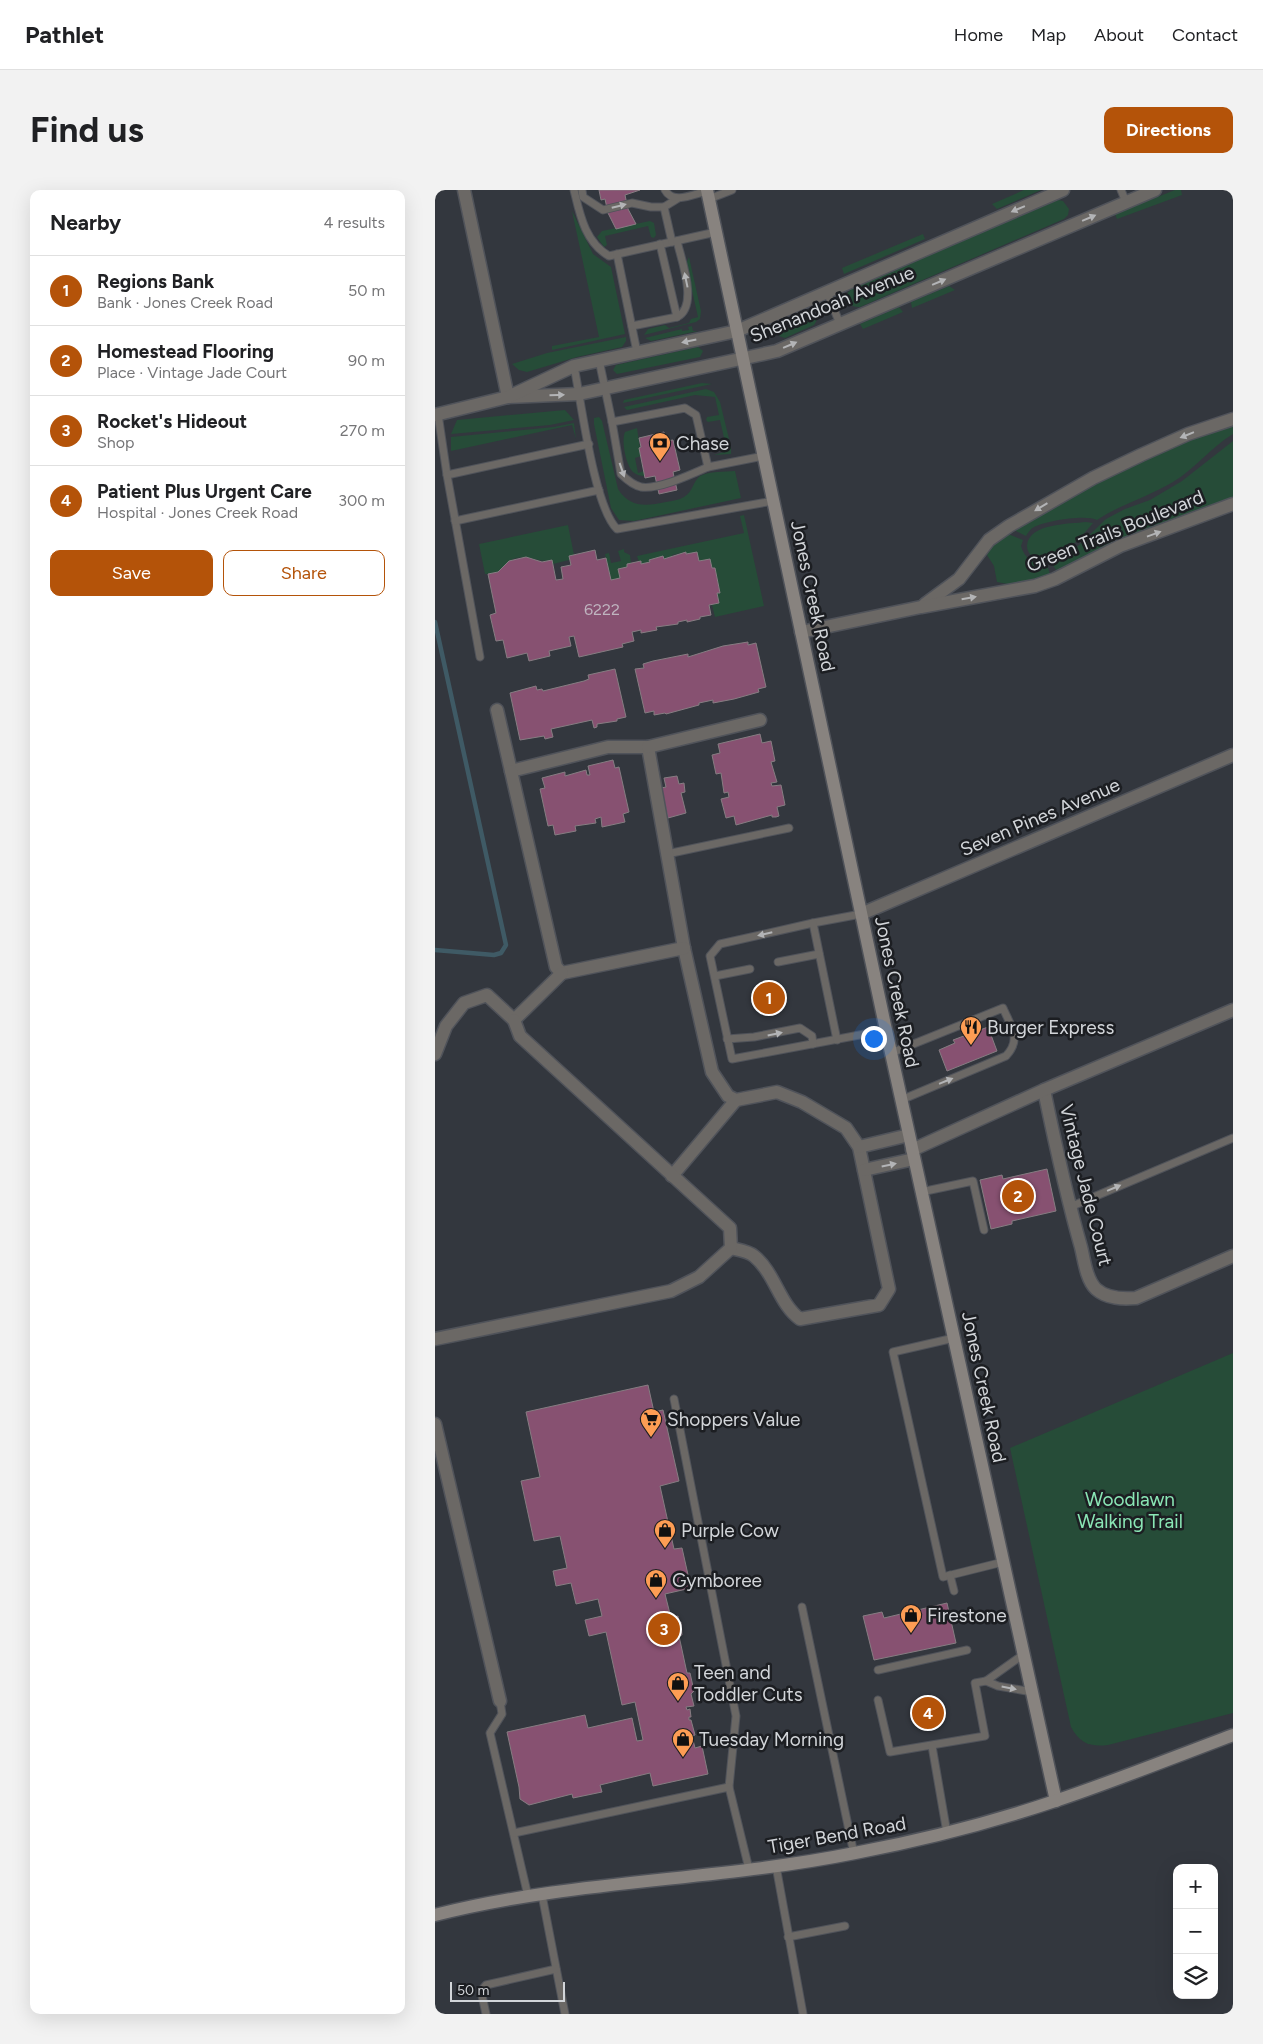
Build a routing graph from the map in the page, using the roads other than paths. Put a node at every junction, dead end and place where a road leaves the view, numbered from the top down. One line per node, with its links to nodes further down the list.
1 (464, 190): 27 (street)
2 (574, 190): 15 (lane)
3 (581, 190): 11 (lane, one-way to 11)
4 (665, 190): 10 (lane)
5 (732, 190): 8 (lane)
6 (1063, 190): 16 (street, Shenandoah Avenue, one-way to 16)
7 (1155, 190): 9 (street, Shenandoah Avenue)
8 (708, 193): 10 (lane); 12 (main road, Jones Creek Road)
9 (1124, 196): 18 (street, Shenandoah Avenue, one-way to 9)
10 (677, 198): 11 (lane)
11 (664, 207): 13 (lane)
12 (716, 232): 13 (lane); 20 (main road, Jones Creek Road)
13 (674, 241): 14 (lane); 17 (lane, one-way to 13)
14 (660, 244): 15 (lane); 17 (lane)
15 (617, 254): 19 (lane)
16 (827, 292): 18 (lane); 20 (street, Shenandoah Avenue)
17 (677, 317): 19 (lane)
18 (840, 324): 22 (street, Shenandoah Avenue, one-way to 18)
19 (632, 326): 21 (lane)
20 (737, 331): 21 (street, Shenandoah Avenue, one-way to 21); 22 (main road, Jones Creek Road)
21 (637, 352): 23 (street, Shenandoah Avenue)
22 (743, 359): 25 (street, Shenandoah Avenue); 32 (main road, Jones Creek Road)
23 (599, 360): 24 (street, Shenandoah Avenue); 25 (lane)
24 (574, 366): 26 (lane); 27 (street, Shenandoah Avenue)
25 (605, 389): 26 (street, Shenandoah Avenue); 30 (lane)
26 (579, 394): 27 (street, Shenandoah Avenue, one-way to 26); 31 (lane)
27 (508, 397): 28 (street, Shenandoah Avenue)
28 (436, 414): 34 (lane)
29 (1233, 418): 39 (street, Green Trails Boulevard, one-way to 39)
30 (612, 422): 33 (lane); 33 (lane, one-way to 33)
31 (589, 444): 34 (lane); 35 (lane)
32 (764, 456): 33 (lane); 36 (main road, Jones Creek Road)
33 (708, 467)
34 (447, 475): 38 (lane)
35 (599, 490): 36 (lane); 38 (lane)
36 (773, 501): 40 (main road, Jones Creek Road)
37 (1233, 504): 39 (street, Green Trails Boulevard, one-way to 37)
38 (455, 520): 41 (lane)
39 (921, 607): 40 (street, Green Trails Boulevard)
40 (801, 632): 49 (main road, Jones Creek Road)
41 (480, 657)
42 (497, 710): 46 (street)
43 (760, 720): 44 (street)
44 (648, 747): 46 (street); 48 (street)
45 (1233, 755): 49 (street, Seven Pines Avenue)
46 (511, 771): 55 (street)
47 (789, 828): 48 (lane)
48 (667, 854): 51 (street)
49 (861, 914): 50 (lane); 59 (main road, Jones Creek Road)
50 (813, 923): 52 (lane); 56 (lane, one-way to 56)
51 (684, 948): 55 (street); 66 (street)
52 (819, 954): 53 (lane); 61 (lane)
53 (778, 962)
54 (750, 969): 56 (lane)
55 (563, 973): 58 (street)
56 (715, 976): 60 (lane)
57 (1233, 1010): 65 (street)
58 (514, 1020): 63 (street); 73 (street)
59 (885, 1030): 61 (lane); 64 (main road, Jones Creek Road)
60 (727, 1039): 62 (lane, one-way to 62); 62 (lane)
61 (837, 1040): 62 (lane)
62 (813, 1044)
63 (435, 1054)
64 (891, 1054): 67 (main road, Jones Creek Road); 67 (lane, one-way to 64)
65 (1044, 1090): 71 (street); 75 (street, Vintage Jade Court)
66 (736, 1100): 70 (street); 73 (street)
67 (901, 1100): 68 (main road, Jones Creek Road)
68 (909, 1135): 70 (street); 71 (main road, Jones Creek Road)
69 (1233, 1138): 75 (lane, one-way to 69)
70 (859, 1147): 72 (street)
71 (913, 1154): 72 (street, one-way to 71); 74 (main road, Jones Creek Road)
72 (863, 1170): 77 (street)
73 (672, 1176): 77 (street)
74 (921, 1192): 76 (lane); 79 (main road, Jones Creek Road)
75 (1069, 1208): 78 (street, Vintage Jade Court)
76 (984, 1230)
77 (731, 1248): 80 (street)
78 (1233, 1256)
79 (954, 1338): 83 (main road, Jones Creek Road); 84 (lane)
80 (435, 1339)
81 (673, 1399): 96 (lane)
82 (435, 1424): 93 (street)
83 (1003, 1562): 84 (lane); 88 (main road, Jones Creek Road)
84 (950, 1575): 85 (lane)
85 (954, 1591)
86 (802, 1607): 100 (lane)
87 (967, 1650): 89 (lane)
88 (1024, 1654): 90 (lane); 91 (main road, Jones Creek Road)
89 (878, 1670)
90 (986, 1681): 91 (lane, one-way to 91); 95 (lane)
91 (1032, 1692): 97 (main road, Jones Creek Road)
92 (878, 1700): 95 (lane)
93 (500, 1701): 99 (lane)
94 (1233, 1735): 97 (main road, Tiger Bend Road)
95 (931, 1746): 98 (lane)
96 (729, 1788): 99 (lane); 102 (lane)
97 (1056, 1801): 98 (main road, Tiger Bend Road)
98 (947, 1833): 100 (main road, Tiger Bend Road)
99 (514, 1834): 104 (lane)
100 (854, 1854): 101 (main road, Tiger Bend Road)
101 (775, 1866): 102 (main road, Tiger Bend Road); 107 (lane)
102 (749, 1869): 103 (main road, Tiger Bend Road)
103 (542, 1895): 104 (main road, Tiger Bend Road); 108 (lane)
104 (528, 1896): 105 (main road, Tiger Bend Road)
105 (435, 1915)
106 (845, 1926): 107 (lane)
107 (789, 1937): 111 (lane)
108 (555, 1969): 109 (lane); 110 (lane)
109 (486, 2014)
110 (565, 2014)
111 (803, 2014)

